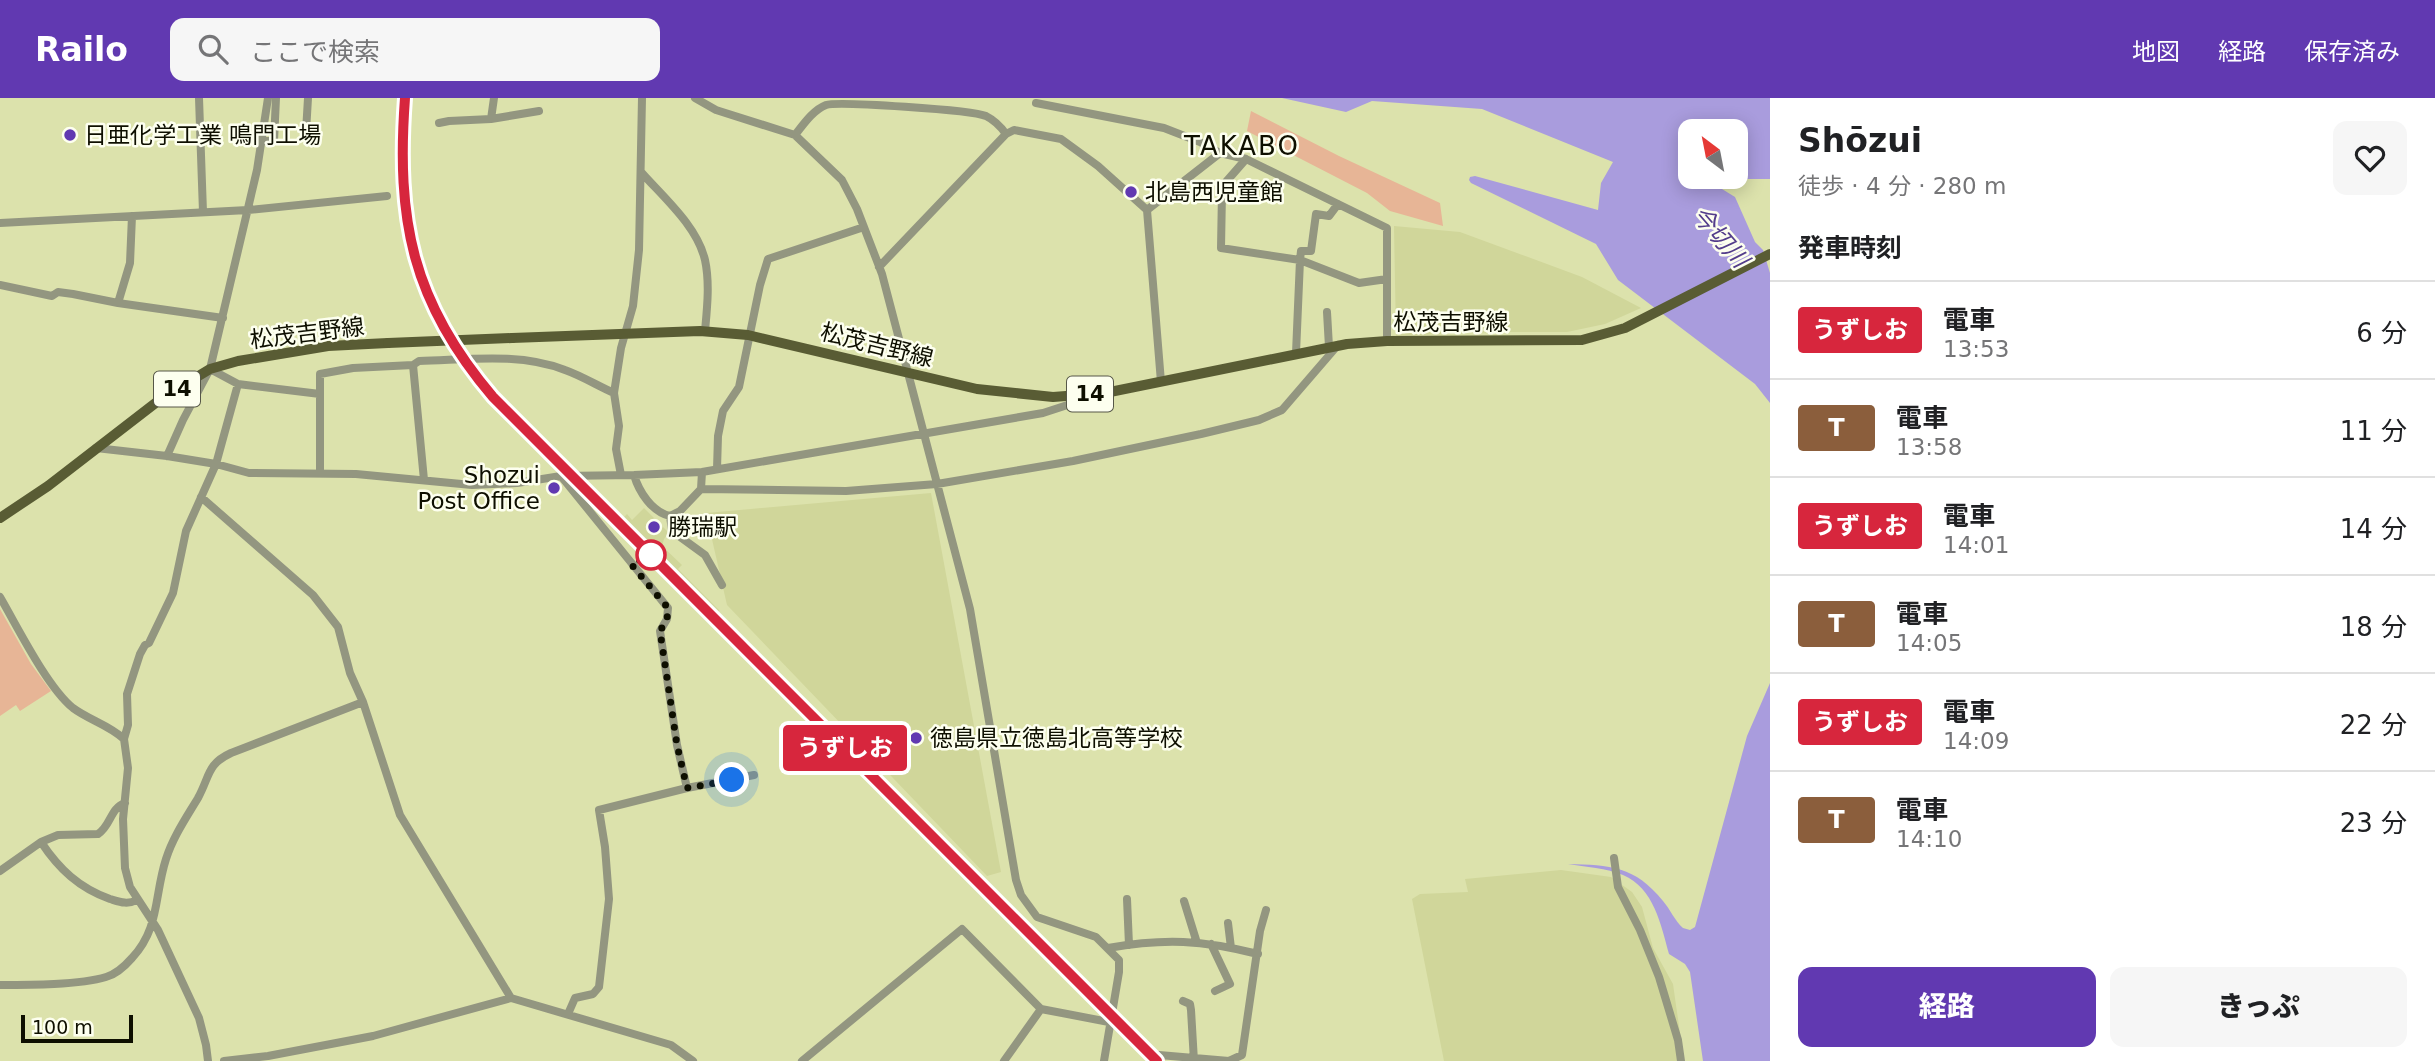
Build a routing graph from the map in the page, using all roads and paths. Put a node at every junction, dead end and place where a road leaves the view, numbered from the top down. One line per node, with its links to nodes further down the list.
1 (199, 98): 23 (street)
2 (268, 98): 15 (street)
3 (276, 98): 15 (street)
4 (308, 98): 12 (street)
5 (494, 98): 10 (street)
6 (642, 98): 18 (street)
7 (695, 98): 14 (street)
8 (1036, 103): 16 (street)
9 (539, 111): 10 (street)
10 (491, 119): 11 (street)
11 (439, 123)
12 (306, 132)
13 (1006, 134): 14 (street); 22 (street); 29 (street)
14 (795, 135): 26 (street)
15 (262, 141): 21 (street)
16 (1220, 153): 17 (street); 22 (street)
17 (1246, 159): 20 (street); 28 (street)
18 (641, 173): 35 (street); 36 (street)
19 (387, 196): 21 (street)
20 (1338, 204): 28 (street); 30 (street)
21 (248, 210): 23 (street); 34 (street)
22 (1146, 210): 44 (street)
23 (203, 212): 24 (street)
24 (132, 216): 25 (street); 32 (street)
25 (0, 223)
26 (864, 227): 29 (street); 37 (street)
27 (1770, 254): 38 (main road, 松茂吉野線 / 14)
28 (1300, 260): 30 (street); 40 (street)
29 (879, 267): 43 (street)
30 (1387, 279): 38 (street)
31 (0, 285): 32 (street)
32 (118, 303): 34 (street)
33 (1327, 312): 39 (street)
34 (223, 318): 42 (street)
35 (705, 331): 36 (main road, 松茂吉野線 / 14); 37 (main road, 松茂吉野線 / 14)
36 (625, 333): 42 (main road, 松茂吉野線 / 14, bridge); 46 (street)
37 (748, 335): 43 (main road, 松茂吉野線 / 14); 53 (street)
38 (1388, 341): 39 (main road, 松茂吉野線 / 14)
39 (1334, 346): 40 (main road, 松茂吉野線 / 14); 60 (street)
40 (1296, 353): 44 (main road, 松茂吉野線 / 14)
41 (413, 365): 46 (street); 48 (street); 59 (street)
42 (210, 369): 45 (street); 50 (main road, 松茂吉野線 / 14); 51 (street)
43 (908, 373): 47 (main road, 松茂吉野線 / 14); 49 (street)
44 (1161, 382): 47 (main road, 松茂吉野線 / 14)
45 (238, 384): 48 (street); 52 (street)
46 (614, 393): 56 (street)
47 (1105, 393): 49 (street)
48 (320, 394): 55 (street)
49 (924, 434): 53 (street); 60 (street)
50 (96, 449): 51 (street); 64 (main road, 松茂吉野線 / 14)
51 (167, 456): 52 (street)
52 (216, 464): 55 (street); 62 (street)
53 (717, 469): 54 (street)
54 (702, 472): 57 (street); 61 (street)
55 (320, 473): 59 (street)
56 (621, 475): 57 (street); 58 (street)
57 (634, 475): 63 (street)
58 (561, 476): 59 (street); 70 (street)
59 (424, 480)
60 (937, 484): 61 (street); 84 (street)
61 (701, 488): 63 (street)
62 (201, 496): 67 (street); 68 (street)
63 (670, 516): 65 (street)
64 (0, 518)
65 (722, 585)
66 (0, 597): 68 (street)
67 (363, 702): 79 (street); 89 (street)
68 (124, 739): 71 (street)
69 (754, 775): 70 (street)
70 (687, 788): 92 (street)
71 (125, 803): 72 (street); 76 (street)
72 (41, 842): 74 (street); 76 (street)
73 (1614, 858): 102 (street)
74 (0, 870)
75 (1127, 899): 83 (street)
76 (137, 900): 79 (street)
77 (1184, 901): 81 (street)
78 (1266, 910): 86 (street)
79 (153, 922): 87 (street); 96 (street)
80 (1228, 923): 85 (street)
81 (1197, 943): 82 (street); 83 (street)
82 (1211, 944): 85 (street); 88 (street)
83 (1129, 945): 84 (street)
84 (1108, 948): 93 (street)
85 (1231, 948): 86 (street)
86 (1258, 954): 95 (street)
87 (0, 985)
88 (1215, 991)
89 (511, 998): 92 (street); 97 (street)
90 (1183, 1002): 95 (street)
91 (1041, 1009): 93 (street); 99 (street); 100 (street)
92 (568, 1014): 98 (street)
93 (1109, 1022): 101 (street)
94 (1159, 1055): 95 (street)
95 (1194, 1059)
96 (208, 1061)
97 (224, 1061)
98 (694, 1061)
99 (803, 1061)
100 (1004, 1061)
101 (1104, 1061)
102 (1681, 1061)

